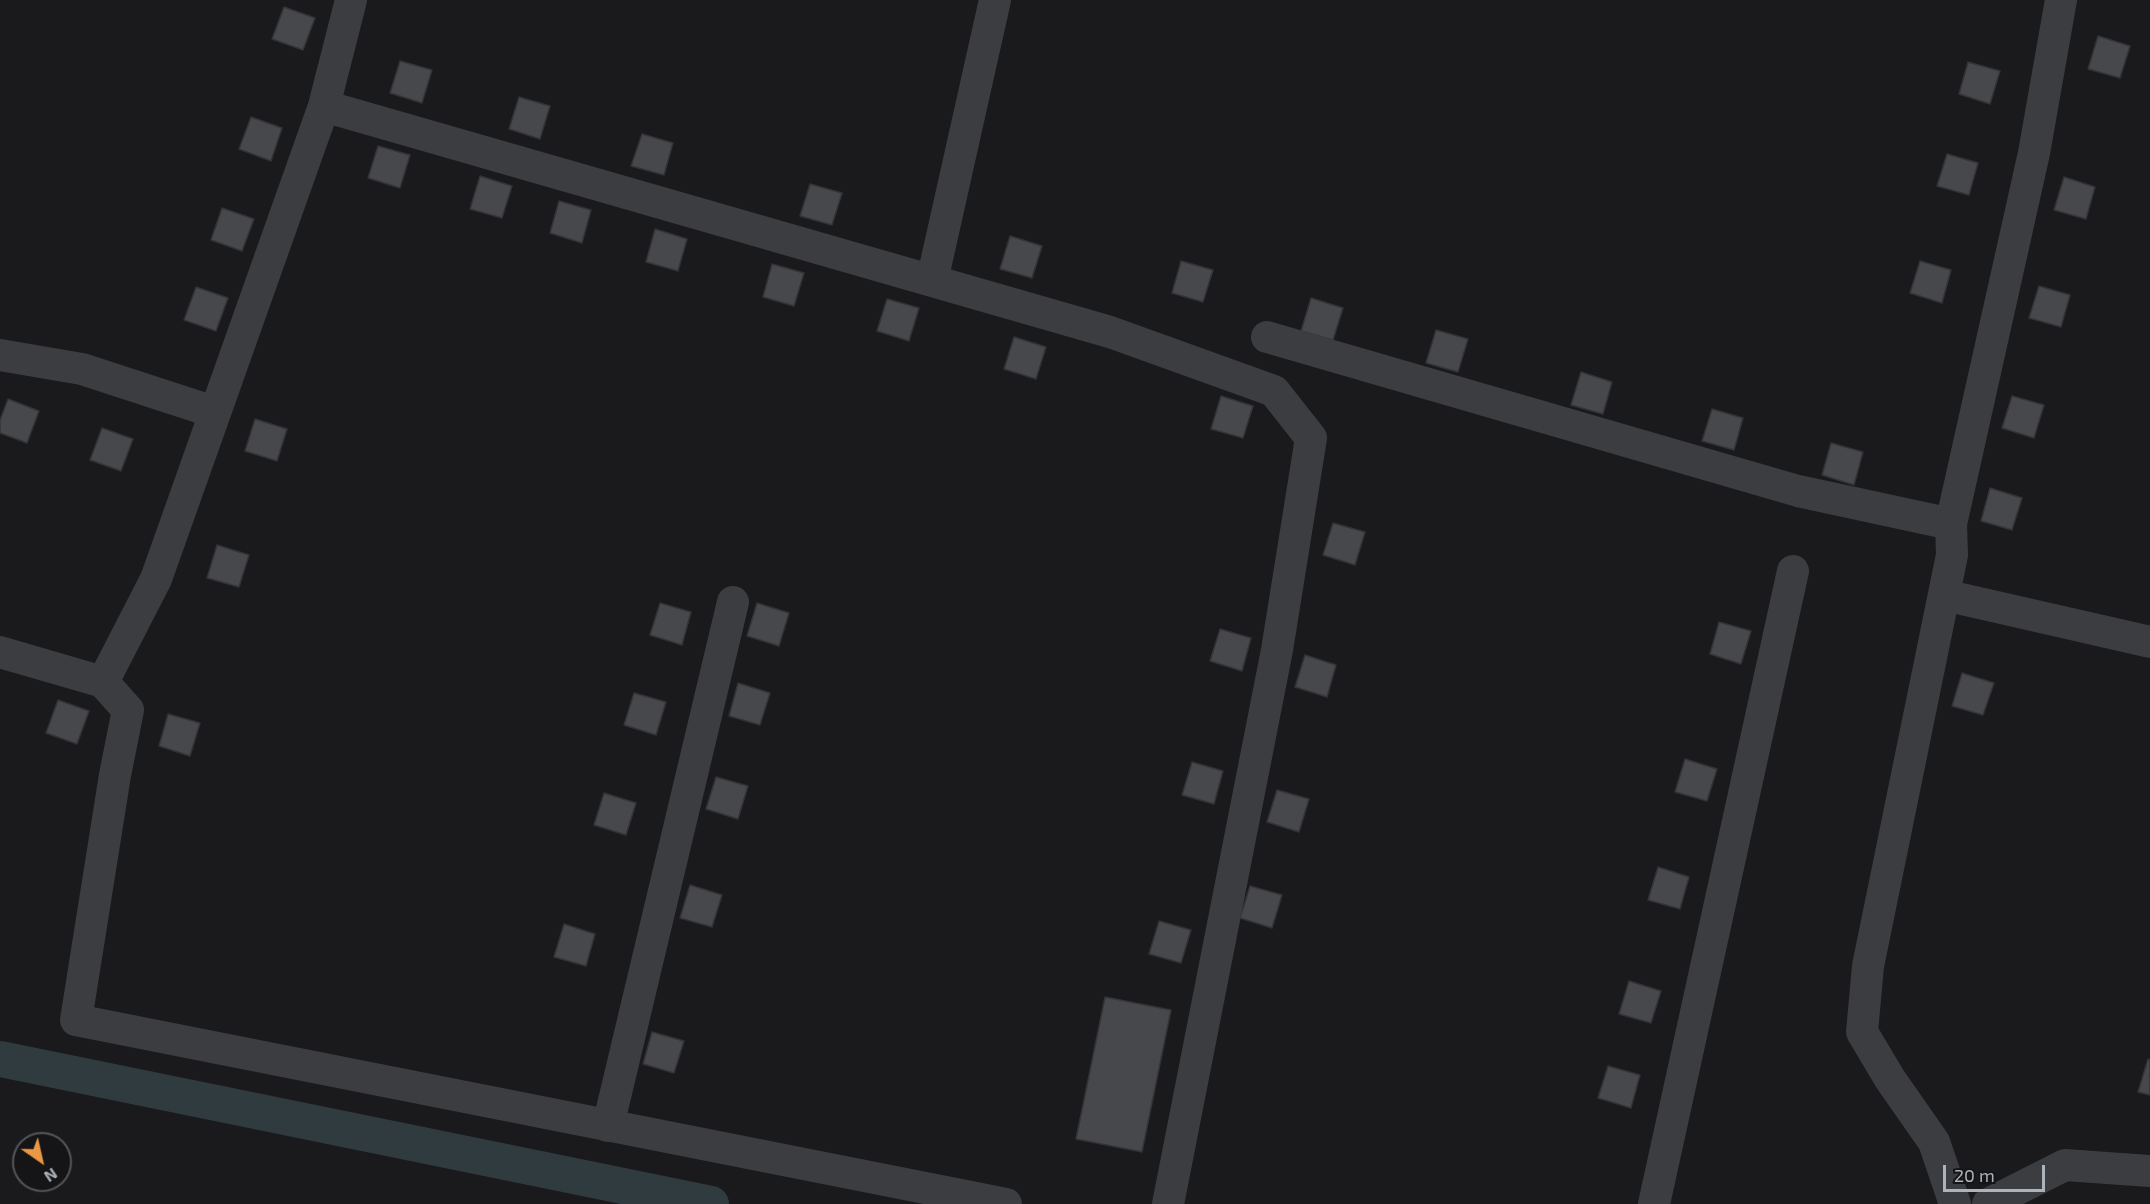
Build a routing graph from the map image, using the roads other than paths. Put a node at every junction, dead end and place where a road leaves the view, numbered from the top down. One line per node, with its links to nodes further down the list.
1 (351, 0): 4 (street)
2 (995, 0): 5 (street)
3 (2061, 0): 9 (street)
4 (324, 106): 5 (street); 8 (street)
5 (932, 281): 19 (street)
6 (1267, 337): 9 (street)
7 (0, 355): 8 (street)
8 (214, 412): 15 (street)
9 (1951, 524): 11 (street)
10 (1792, 572): 20 (street)
11 (1944, 595): 13 (street); 21 (street)
12 (733, 602): 16 (street)
13 (2150, 642)
14 (0, 652): 15 (street)
15 (102, 682): 16 (street)
16 (608, 1126): 18 (street)
17 (2150, 1171): 22 (street)
18 (1006, 1204)
19 (1168, 1204)
20 (1654, 1204)
21 (1954, 1204)
22 (1988, 1204)

